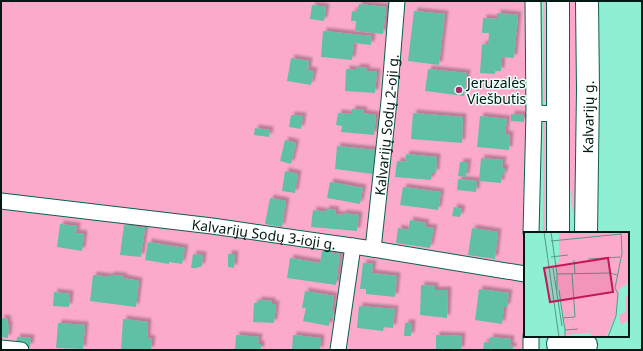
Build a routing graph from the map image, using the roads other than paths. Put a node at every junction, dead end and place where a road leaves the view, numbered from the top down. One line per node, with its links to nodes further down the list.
1 (397, 1): 12 (street, Kalvarijų Sodų 2-oji g.)
2 (533, 1): 5 (street)
3 (558, 1): 6 (main road, Kalvarijų g.)
4 (587, 1): 10 (main road, Kalvarijų g.)
5 (534, 113): 6 (street); 8 (street)
6 (558, 114): 9 (main road, Kalvarijų g.)
7 (1, 201): 11 (street, Kalvarijų Sodų 3-ioji g.)
8 (531, 232)
9 (558, 232)
10 (586, 232)
11 (353, 246): 12 (street, Kalvarijų Sodų 3-ioji g.); 19 (street)
12 (373, 249): 13 (street, Kalvarijų Sodų 3-ioji g.)
13 (524, 274)
14 (531, 337): 20 (street)
15 (558, 343): 16 (main road)
16 (586, 344)
17 (1, 348): 18 (street)
18 (21, 350)
19 (338, 350)
20 (531, 350)

